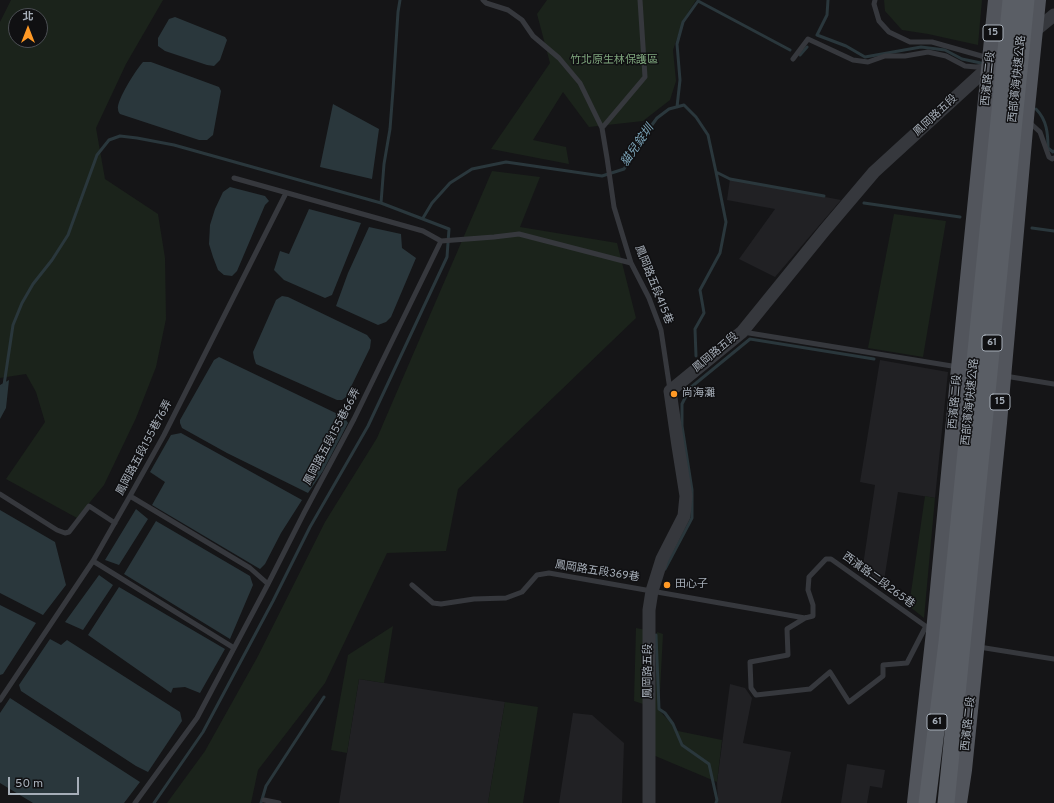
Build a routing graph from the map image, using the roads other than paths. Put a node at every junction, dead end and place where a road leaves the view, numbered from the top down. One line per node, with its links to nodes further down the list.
1 (483, 0): 14 (lane, 鳳岡路五段415巷)
2 (640, 0): 14 (lane)
3 (875, 0): 12 (lane)
4 (996, 0): 12 (main road, 西濱路二段 / 15)
5 (1010, 0): 10 (highway, 西部濱海快速公路 / 61)
6 (1026, 0): 9 (highway, 西部濱海快速公路 / 61)
7 (1038, 0): 9 (main road, 西濱路二段 / 15)
8 (1054, 15): 9 (street, 鳳岡路五段)
9 (1028, 36): 10 (street, 鳳岡路五段); 13 (main road, 西濱路二段 / 15); 33 (highway, 西部濱海快速公路 / 61)
10 (1006, 52): 12 (street, 鳳岡路五段); 33 (highway, 西部濱海快速公路 / 61)
11 (793, 59): 12 (lane)
12 (990, 66): 20 (street, 鳳岡路五段); 21 (main road, 西濱路二段 / 15)
13 (1026, 118): 15 (lane); 22 (main road, 西濱路二段 / 15)
14 (602, 128): 19 (lane, 鳳岡路五段415巷)
15 (1054, 158)
16 (234, 178): 17 (lane)
17 (286, 193): 18 (lane); 26 (lane, 鳳岡路五段155巷76弄)
18 (441, 241): 19 (lane); 29 (lane, 鳳岡路五段155巷66弄)
19 (631, 263): 24 (lane, 鳳岡路五段415巷)
20 (742, 332): 21 (lane); 24 (street, 鳳岡路五段)
21 (959, 368): 33 (main road, 西濱路二段 / 15)
22 (1002, 375): 23 (lane); 33 (main road, 西濱路二段 / 15)
23 (1054, 384)
24 (670, 392): 31 (street, 鳳岡路五段)
25 (0, 494): 27 (lane)
26 (130, 496): 27 (lane, 鳳岡路五段155巷76弄); 29 (lane)
27 (115, 523): 28 (lane, 鳳岡路五段155巷76弄)
28 (93, 561): 34 (lane); 36 (lane, 鳳岡路五段155巷76弄)
29 (268, 584): 34 (lane, 鳳岡路五段155巷66弄)
30 (412, 585): 31 (lane, 鳳岡路五段369巷)
31 (652, 591): 32 (lane); 40 (street, 鳳岡路五段)
32 (805, 618): 33 (lane, 西濱路二段265巷); 33 (lane)
33 (949, 638): 35 (lane); 41 (main road, 西濱路二段 / 15); 42 (highway, 西部濱海快速公路 / 61); 43 (highway, 西部濱海快速公路 / 61); 44 (main road, 西濱路二段 / 15)
34 (234, 648): 38 (lane, 鳳岡路五段155巷66弄)
35 (1054, 660)
36 (0, 700)
37 (264, 800): 39 (lane)
38 (136, 803)
39 (279, 803)
40 (648, 803)
41 (915, 803)
42 (927, 803)
43 (946, 803)
44 (960, 803)

